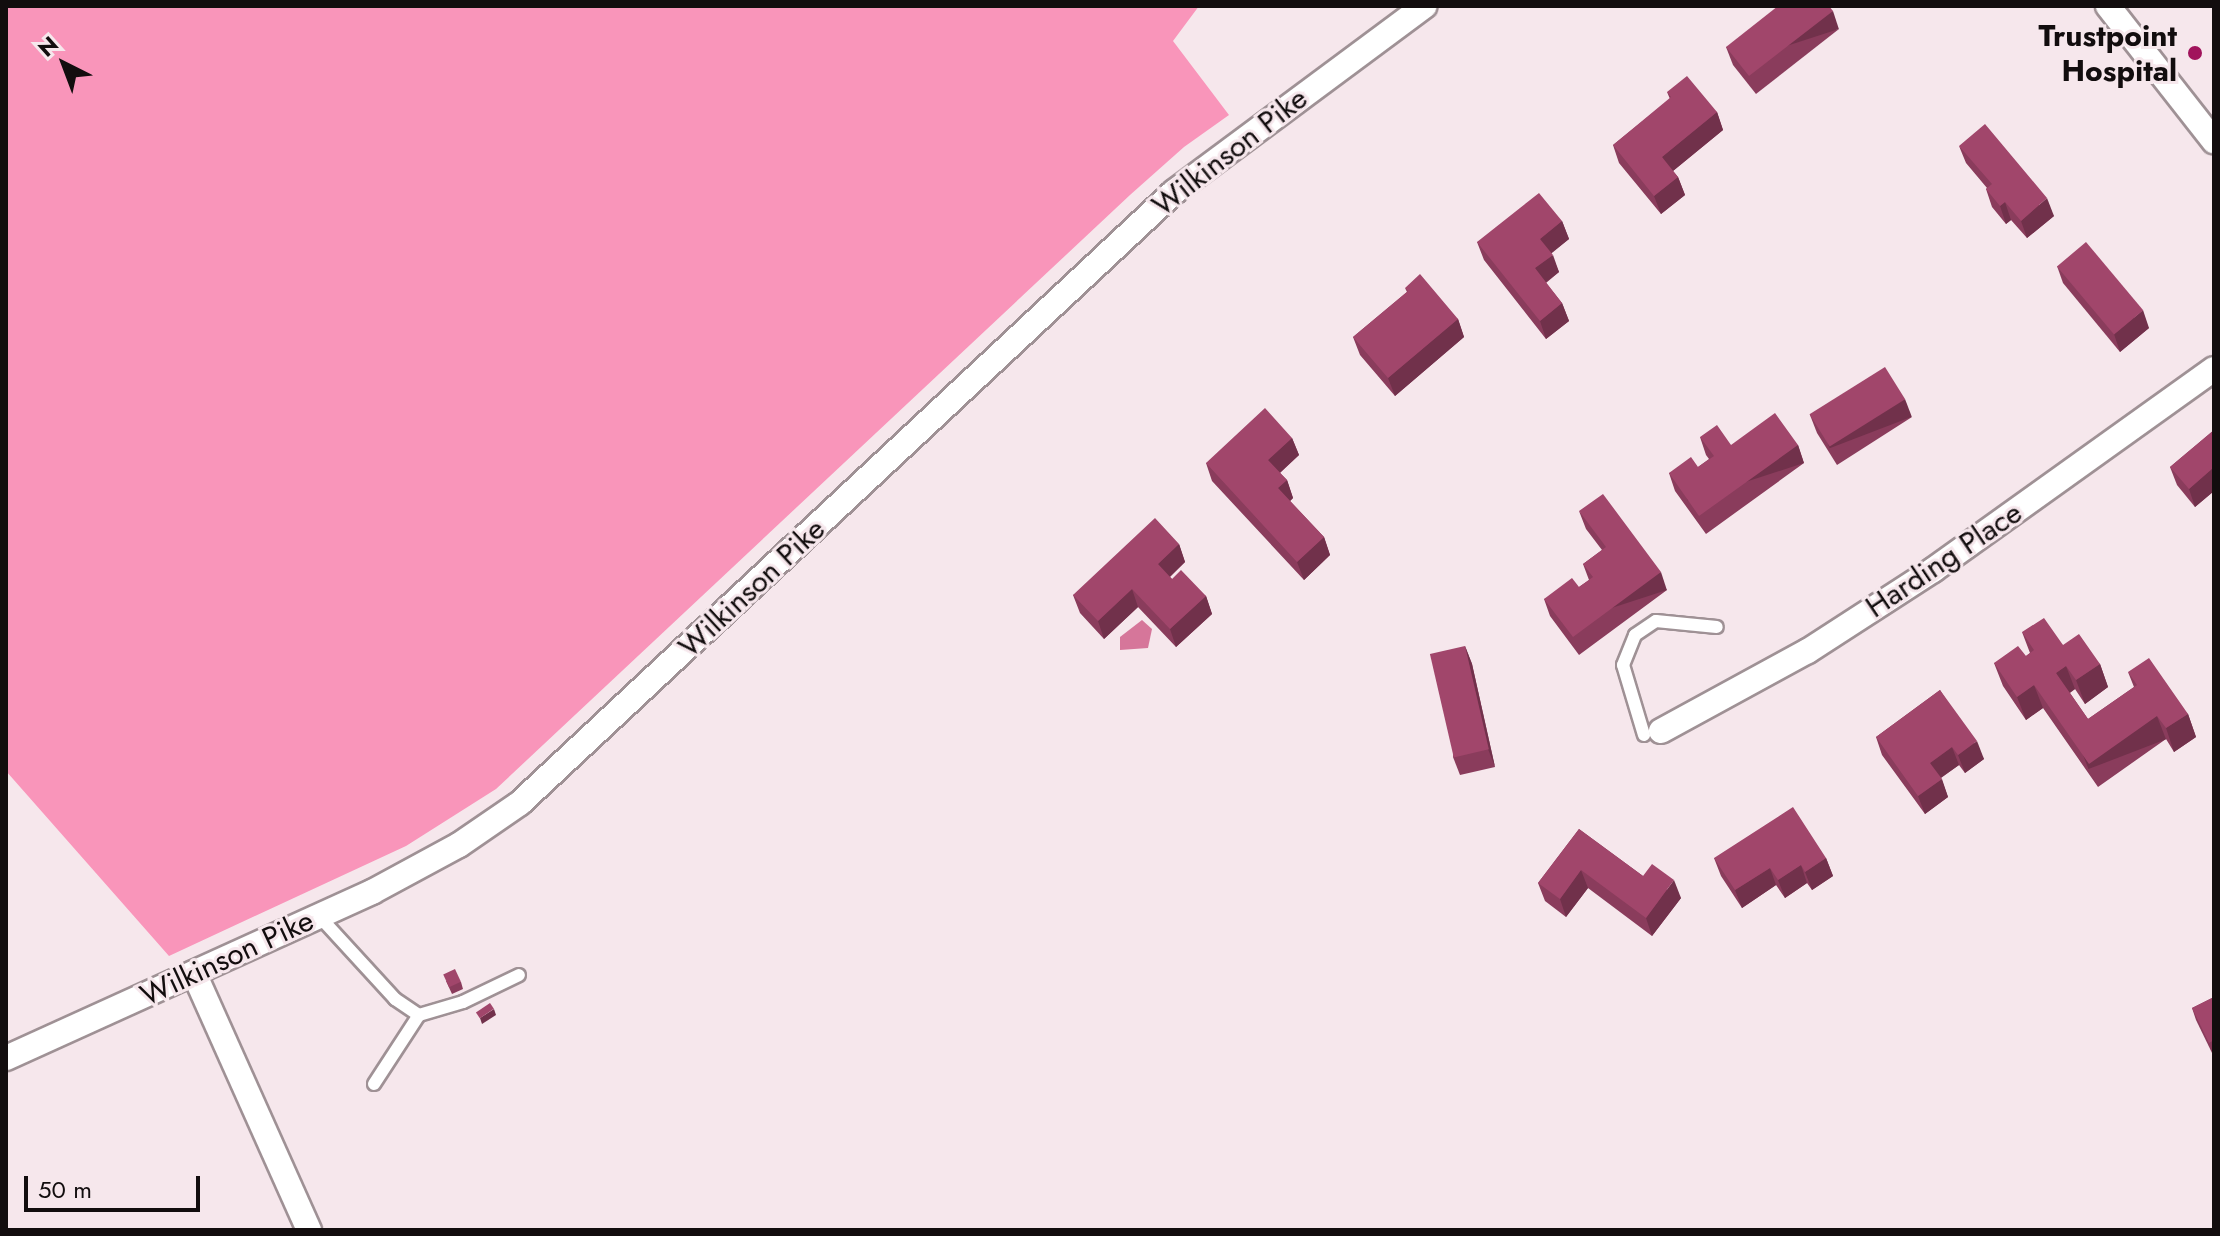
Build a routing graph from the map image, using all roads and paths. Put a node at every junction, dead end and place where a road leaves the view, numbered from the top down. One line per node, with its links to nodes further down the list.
1 (1424, 6): 7 (street, Wilkinson Pike)
2 (2108, 6): 3 (street)
3 (2214, 141)
4 (2214, 369): 6 (street, Harding Place)
5 (1717, 627): 6 (lane)
6 (1652, 733)
7 (319, 916): 8 (street, Wilkinson Pike); 10 (lane)
8 (194, 973): 11 (street, Wilkinson Pike); 13 (street)
9 (519, 975): 10 (lane)
10 (419, 1015): 12 (lane)
11 (6, 1058)
12 (374, 1084)
13 (309, 1230)

